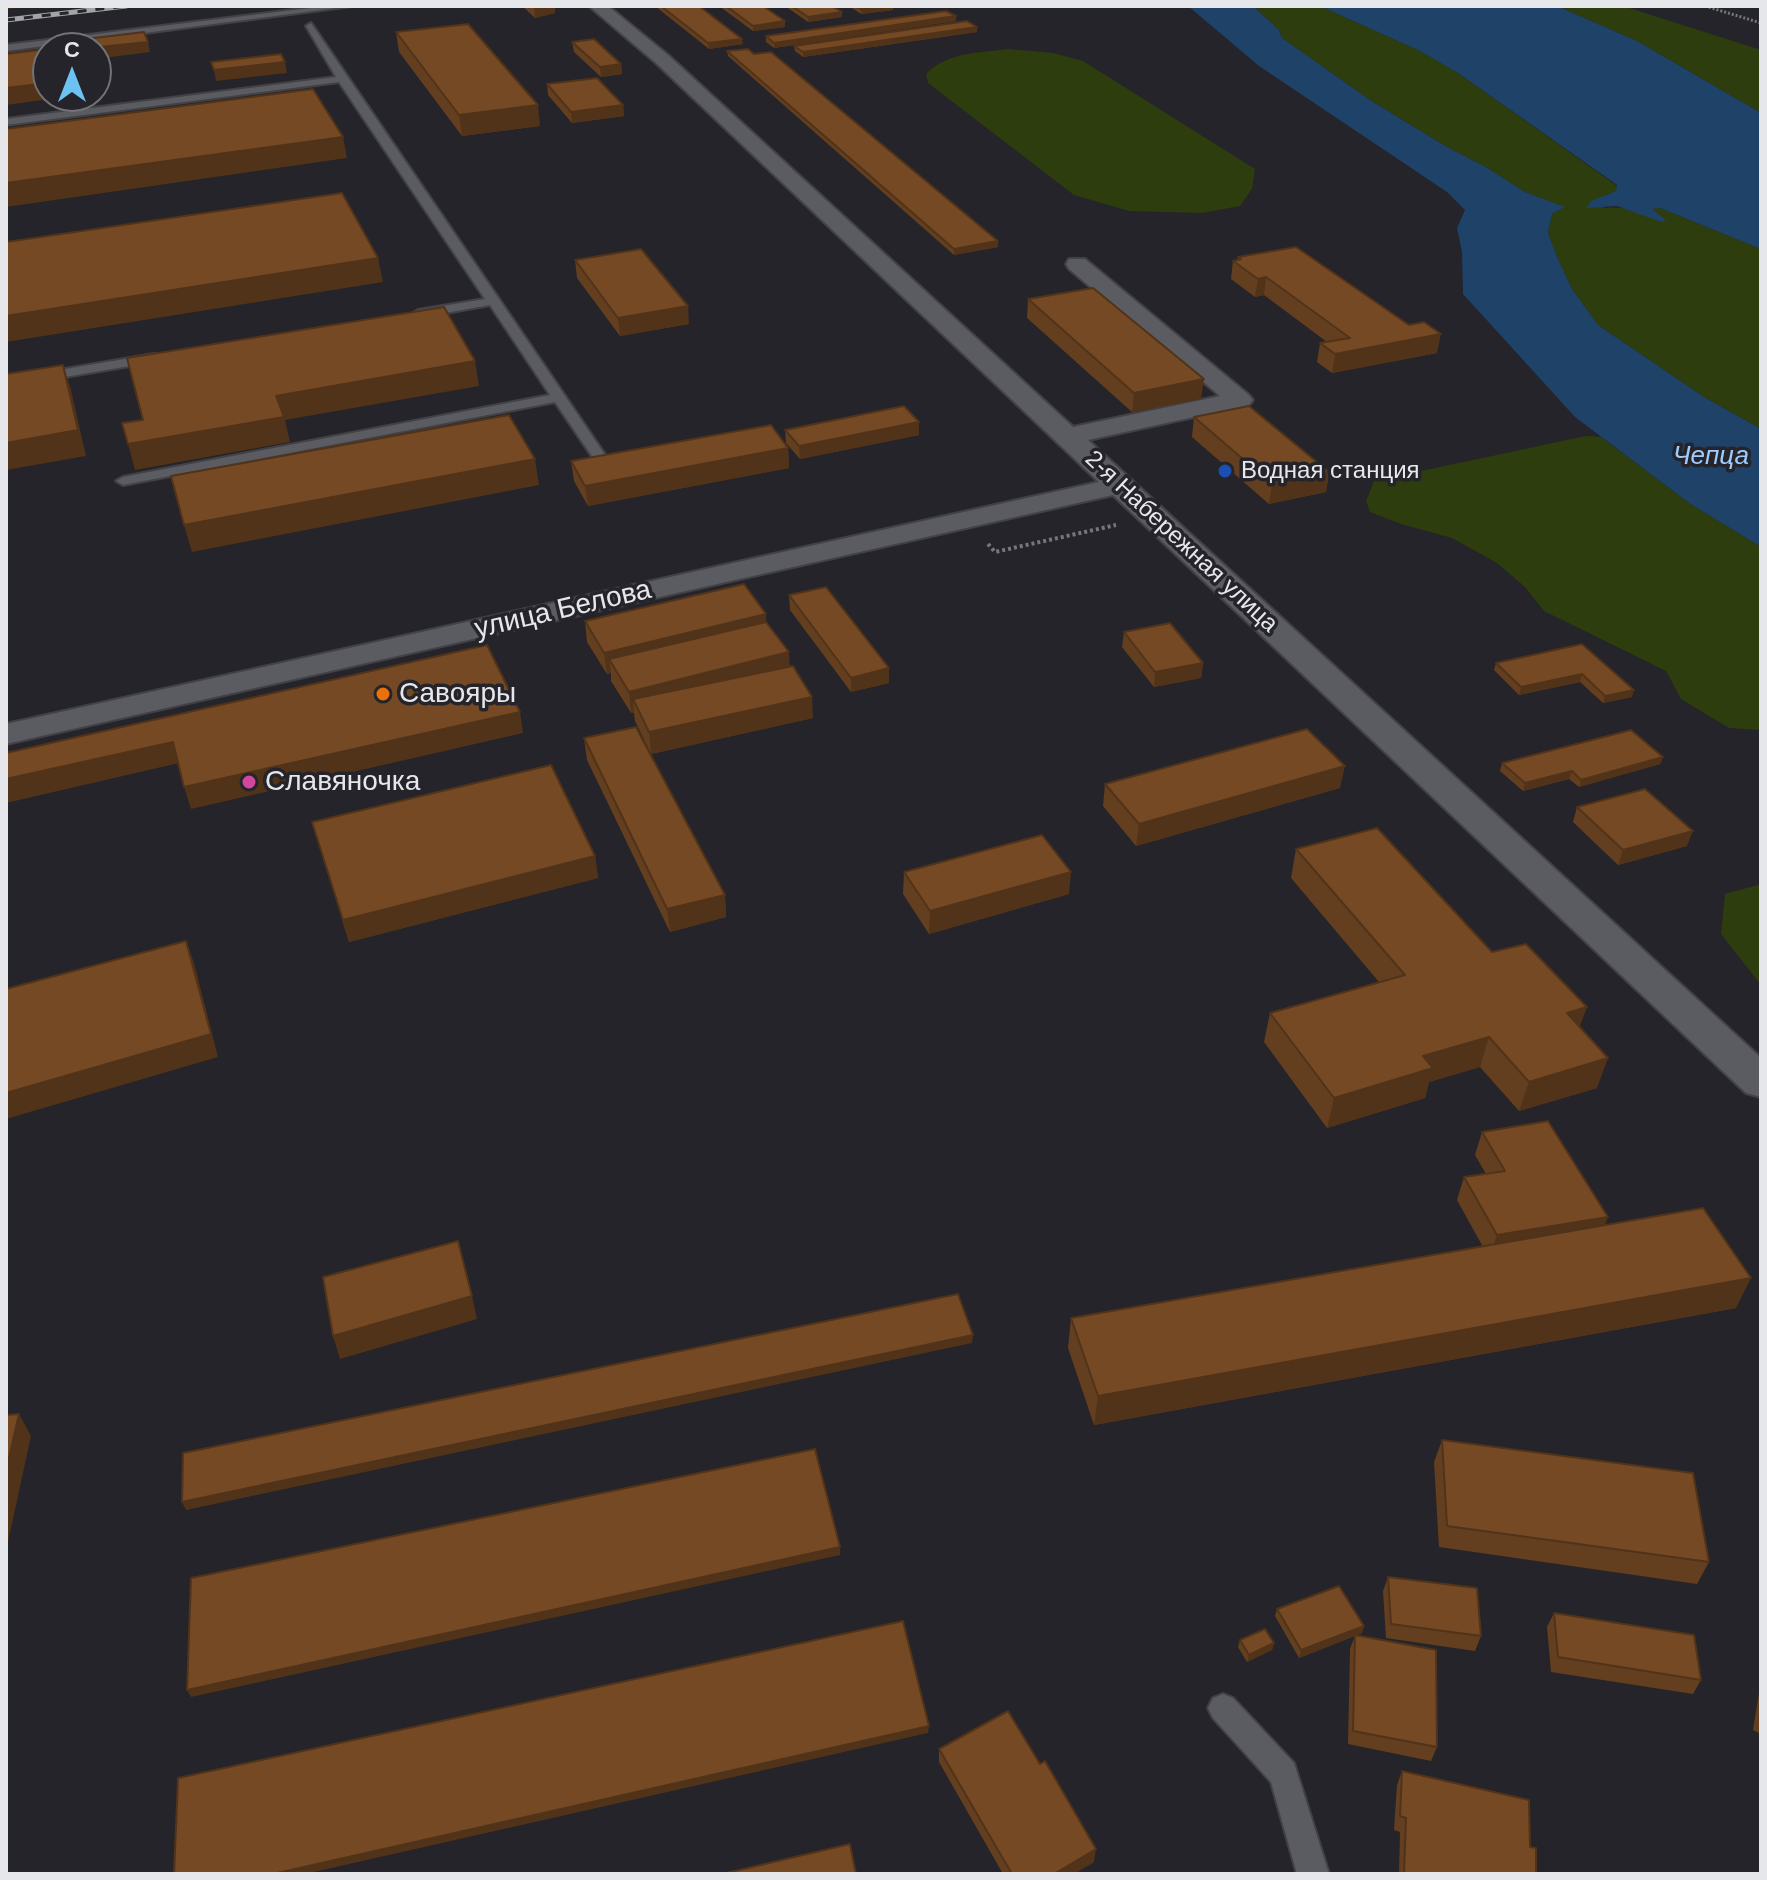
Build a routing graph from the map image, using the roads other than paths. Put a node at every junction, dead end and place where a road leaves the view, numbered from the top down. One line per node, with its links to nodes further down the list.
1 (348, 6): 4 (lane)
2 (598, 6): 13 (street, 2-я Набережная улица)
3 (311, 26): 5 (lane)
4 (6, 48)
5 (342, 79): 6 (lane); 8 (lane)
6 (6, 122)
7 (1077, 264): 13 (street)
8 (493, 301): 9 (lane); 12 (lane)
9 (399, 317)
10 (163, 357): 11 (lane)
11 (6, 383)
12 (559, 397): 14 (lane); 15 (lane)
13 (1068, 436): 16 (street, 2-я Набережная улица)
14 (605, 465)
15 (123, 481)
16 (1121, 485): 17 (street, улица Белова); 18 (street, 2-я Набережная улица)
17 (6, 734)
18 (1761, 1082)
19 (1223, 1708): 20 (lane)
20 (1313, 1874)

